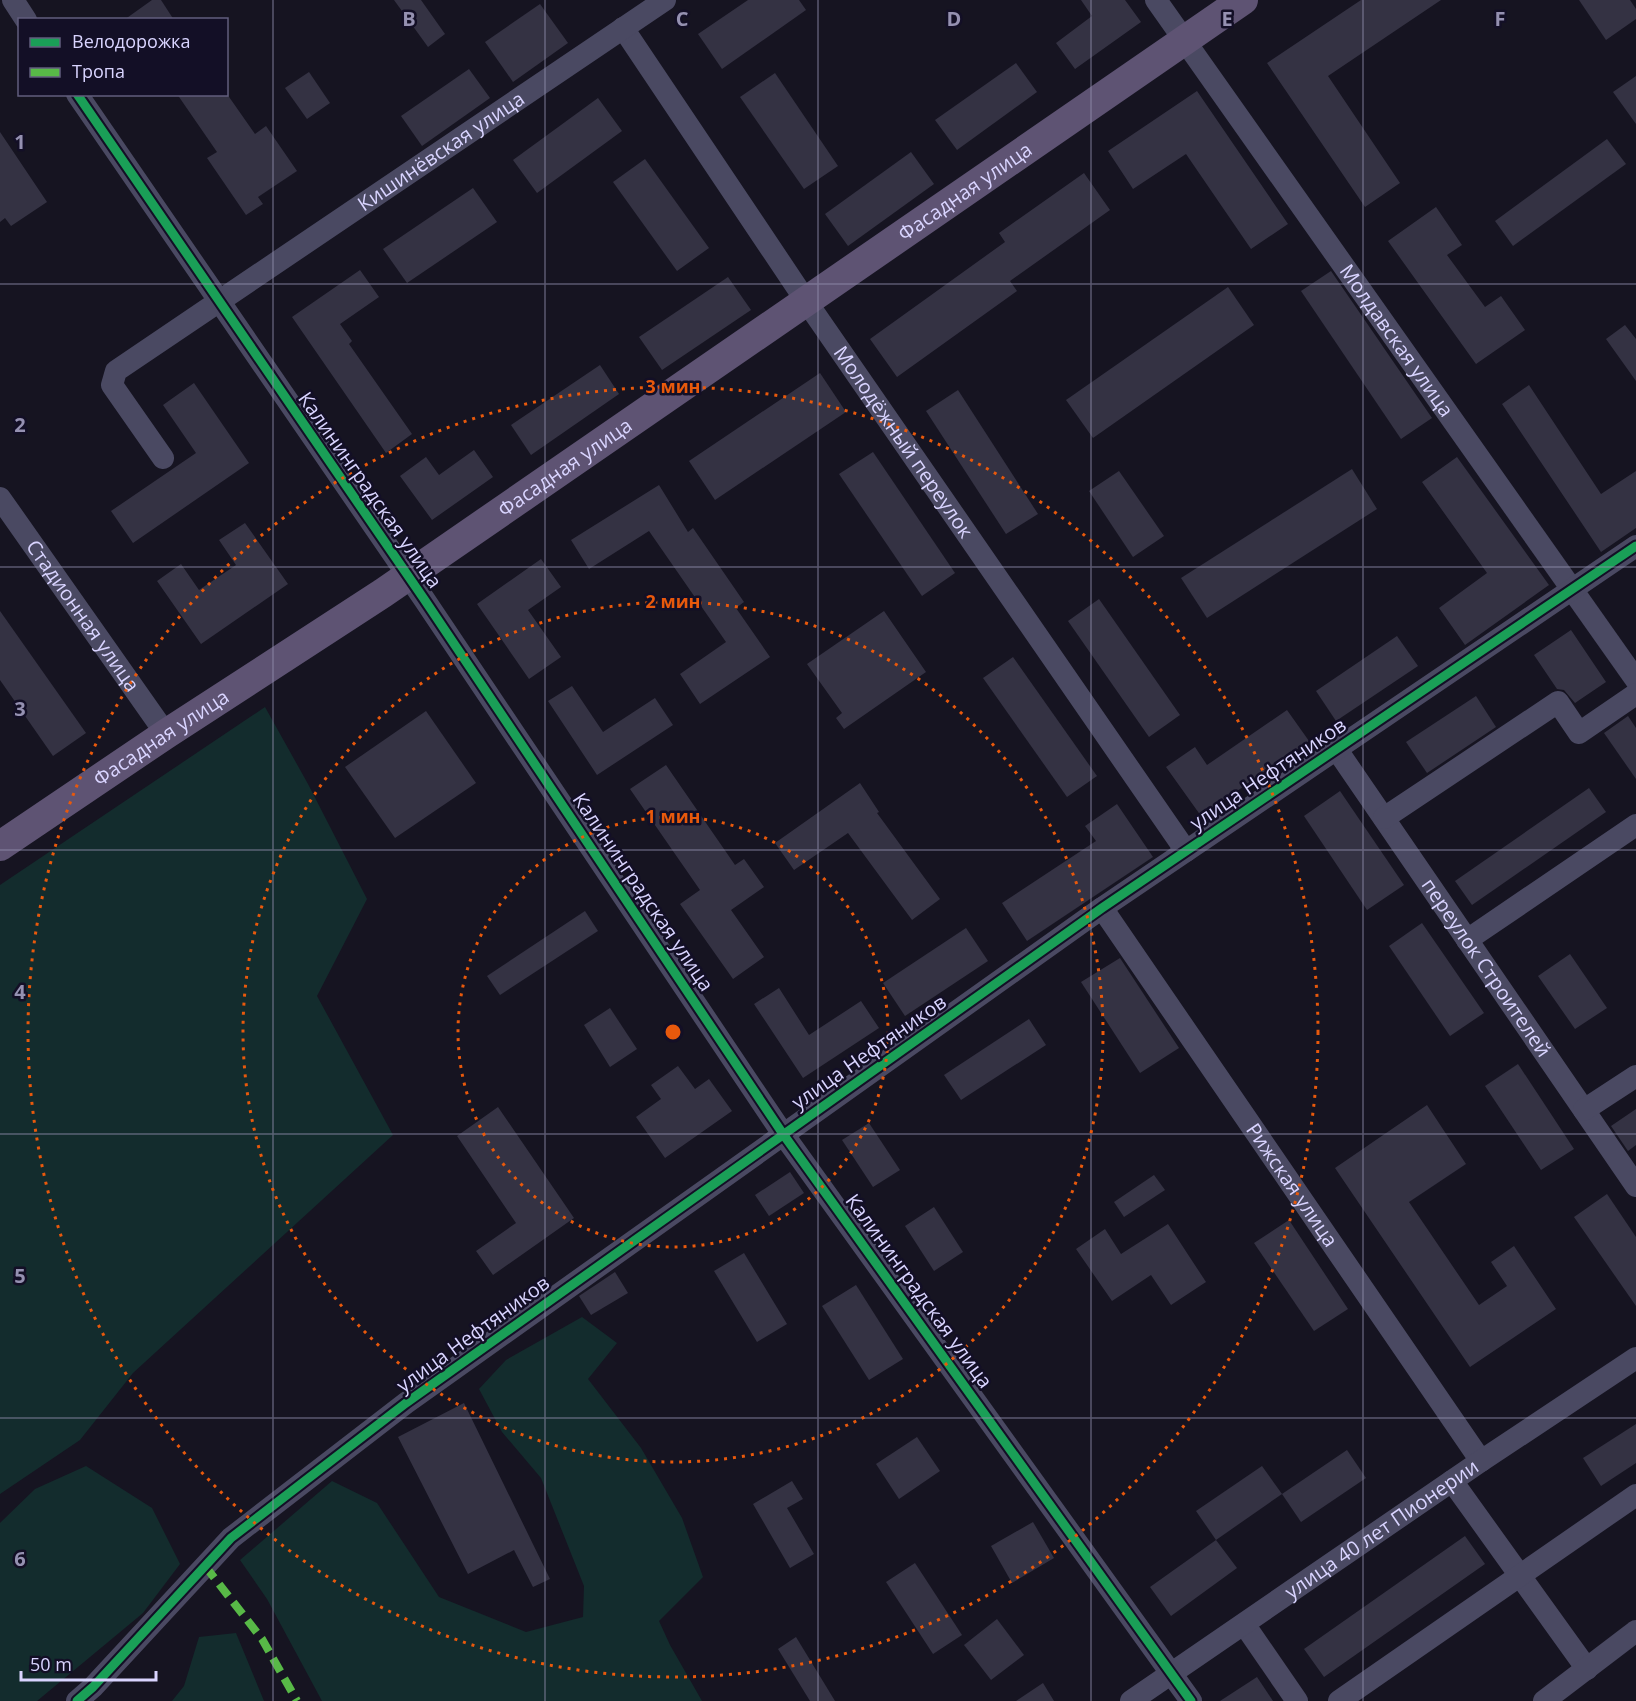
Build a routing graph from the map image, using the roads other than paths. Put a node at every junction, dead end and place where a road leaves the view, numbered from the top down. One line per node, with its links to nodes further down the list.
1 (13, 0): 5 (street)
2 (665, 0): 6 (street, Кишинёвская улица)
3 (1156, 0): 7 (street, Молдавская улица)
4 (1243, 0): 7 (main road, Фасадная улица)
5 (25, 18)
6 (623, 28): 9 (street, Молодёжный переулок); 10 (street, Кишинёвская улица)
7 (1184, 40): 9 (main road, Фасадная улица); 15 (street, Молдавская улица)
8 (78, 96): 10 (street, Калининградская улица)
9 (806, 301): 14 (main road, Фасадная улица); 23 (street, Молодёжный переулок)
10 (219, 302): 11 (street, Кишинёвская улица); 14 (street, Калининградская улица)
11 (163, 458)
12 (0, 498): 18 (street, Стадионная улица)
13 (1636, 546): 15 (street, улица Нефтяников)
14 (408, 576): 18 (main road, Фасадная улица); 28 (street, Калининградская улица)
15 (1574, 590): 16 (street, Молдавская улица); 19 (street, улица Нефтяников)
16 (1636, 680)
17 (1636, 694): 20 (street)
18 (166, 734): 22 (main road, Фасадная улица)
19 (1337, 750): 20 (street, переулок Строителей); 23 (street, улица Нефтяников)
20 (1384, 818): 25 (street, переулок Строителей)
21 (1636, 825): 25 (street)
22 (0, 846)
23 (1186, 851): 24 (street, улица Нефтяников)
24 (1102, 909): 28 (street, улица Нефтяников); 31 (street, Рижская улица)
25 (1467, 940): 27 (street, переулок Строителей)
26 (1636, 1076): 27 (street)
27 (1584, 1110): 29 (street, переулок Строителей)
28 (783, 1134): 38 (street, Калининградская улица); 39 (street, улица Нефтяников)
29 (1636, 1186)
30 (1636, 1358): 31 (street, улица 40 лет Пионерии)
31 (1481, 1461): 32 (street, улица 40 лет Пионерии)
32 (1452, 1481): 34 (street); 35 (street, улица 40 лет Пионерии)
33 (1636, 1495): 34 (street)
34 (1520, 1576): 37 (street); 43 (street)
35 (1244, 1624): 38 (street, улица 40 лет Пионерии); 42 (street)
36 (1636, 1631): 37 (street)
37 (1587, 1668): 44 (street)
38 (1172, 1673): 40 (street, улица 40 лет Пионерии); 41 (street, Калининградская улица)
39 (77, 1701)
40 (1131, 1701)
41 (1191, 1701)
42 (1297, 1701)
43 (1340, 1701)
44 (1544, 1701)

